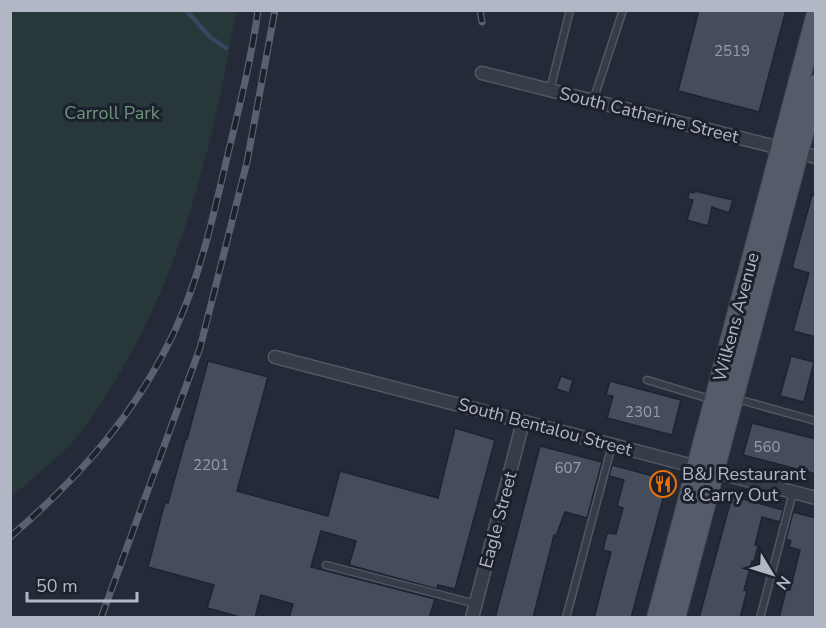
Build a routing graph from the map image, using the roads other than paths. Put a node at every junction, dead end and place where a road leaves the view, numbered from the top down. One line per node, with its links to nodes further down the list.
1 (570, 10): 6 (lane)
2 (623, 10): 7 (lane)
3 (816, 17): 8 (main road, Wilkens Avenue)
4 (482, 72): 6 (street, South Catherine Street)
5 (816, 85): 8 (main road, Wilkens Avenue)
6 (550, 90): 7 (street, South Catherine Street)
7 (592, 100): 8 (street, South Catherine Street)
8 (798, 152): 11 (main road, Wilkens Avenue)
9 (275, 357): 13 (street, South Bentalou Street)
10 (647, 380): 11 (lane)
11 (724, 399): 12 (lane); 15 (main road, Wilkens Avenue)
12 (816, 421)
13 (523, 422): 14 (street, South Bentalou Street); 19 (street, Eagle Street)
14 (612, 445): 15 (street, South Bentalou Street); 21 (lane)
15 (705, 469): 16 (street, South Bentalou Street); 22 (main road, Wilkens Avenue); 23 (main road, Wilkens Avenue)
16 (793, 492): 17 (street, South Bentalou Street); 24 (lane)
17 (816, 498)
18 (326, 565): 19 (lane)
19 (476, 604): 20 (street, Eagle Street)
20 (472, 618)
21 (566, 618)
22 (657, 618)
23 (675, 618)
24 (760, 618)

